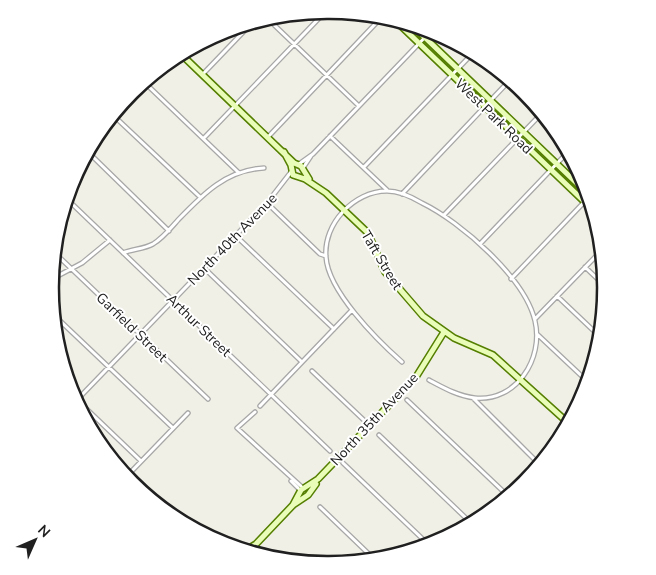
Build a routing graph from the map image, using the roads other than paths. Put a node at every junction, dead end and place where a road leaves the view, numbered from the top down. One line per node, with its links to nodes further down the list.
1 (318, 19): 7 (street)
2 (376, 23): 13 (street)
3 (273, 25): 7 (street)
4 (405, 30): 8 (street, West Park Road)
5 (242, 33): 12 (street)
6 (425, 37): 8 (street, North 40th Avenue); 11 (street, West Park Road)
7 (294, 44): 13 (street); 18 (street)
8 (419, 44): 14 (street, West Park Road); 19 (street, North 40th Avenue)
9 (467, 58): 11 (street)
10 (186, 60): 12 (street)
11 (457, 69): 14 (street); 17 (street, West Park Road)
12 (202, 75): 18 (street)
13 (327, 75): 19 (street); 25 (street)
14 (452, 75): 20 (street, West Park Road); 31 (street)
15 (505, 85): 17 (street)
16 (150, 86): 26 (street)
17 (490, 101): 20 (street); 23 (street, West Park Road)
18 (235, 106): 25 (street); 26 (street)
19 (359, 106): 24 (street, North 40th Avenue)
20 (484, 107): 27 (street, West Park Road); 40 (street)
21 (537, 119): 23 (street)
22 (118, 120): 42 (street)
23 (524, 133): 27 (street); 30 (street, West Park Road)
24 (330, 136): 31 (street); 33 (street, North 40th Avenue)
25 (268, 137): 33 (street)
26 (204, 138): 35 (street)
27 (518, 139): 34 (street, West Park Road); 47 (street)
28 (93, 157): 48 (street)
29 (563, 157): 30 (street)
30 (557, 164): 34 (street); 36 (street, West Park Road)
31 (364, 167): 37 (street)
32 (264, 168): 35 (street)
33 (297, 170): 43 (street, North 40th Avenue); 46 (street, Taft Street)
34 (551, 170): 41 (street, West Park Road); 51 (street)
35 (238, 172): 42 (street)
36 (574, 180)
37 (380, 183): 38 (street); 39 (street)
38 (387, 191): 39 (street); 40 (street)
39 (375, 193): 46 (street)
40 (402, 194): 47 (street)
41 (580, 194)
42 (200, 197): 48 (street)
43 (267, 203): 49 (street, North 40th Avenue); 53 (street)
44 (583, 203): 61 (street)
45 (73, 205): 50 (street, Arthur Street)
46 (344, 210): 53 (street); 69 (street, Taft Street)
47 (444, 215): 51 (street)
48 (169, 231): 52 (street)
49 (236, 236): 57 (street, North 40th Avenue); 67 (street)
50 (110, 240): 52 (street, Arthur Street); 58 (street)
51 (480, 244): 61 (street)
52 (123, 253): 63 (street, Arthur Street)
53 (326, 256): 64 (street)
54 (595, 257): 56 (street)
55 (61, 259): 58 (street, Garfield Street)
56 (585, 267): 60 (street); 62 (street)
57 (204, 268): 63 (street, North 40th Avenue); 72 (street)
58 (72, 269): 59 (street); 71 (street, Garfield Street)
59 (60, 275)
60 (596, 278)
61 (511, 279): 65 (street)
62 (557, 296): 65 (street); 68 (street)
63 (174, 300): 71 (street, North 40th Avenue); 79 (street, Arthur Street)
64 (352, 310): 67 (street); 73 (street)
65 (534, 320): 70 (street)
66 (62, 323): 74 (street)
67 (334, 329): 72 (street)
68 (593, 331)
69 (444, 332): 77 (street, Taft Street); 89 (street, North 35th Avenue)
70 (537, 334): 76 (street); 77 (street)
71 (140, 335): 74 (street, North 40th Avenue); 82 (street, Garfield Street)
72 (302, 362): 79 (street)
73 (402, 362)
74 (109, 367): 80 (street, North 40th Avenue); 90 (street)
75 (312, 371): 89 (street)
76 (581, 376)
77 (522, 379): 81 (street); 88 (street, Taft Street)
78 (429, 380): 81 (street)
79 (271, 394): 84 (street); 92 (street, Arthur Street)
80 (82, 395)
81 (473, 398): 93 (street)
82 (208, 399)
83 (407, 400): 98 (street)
84 (260, 406)
85 (255, 412): 97 (street)
86 (90, 413): 94 (street)
87 (188, 413): 90 (street)
88 (563, 418)
89 (369, 426): 97 (street, North 35th Avenue)
90 (173, 428): 94 (street)
91 (380, 435): 100 (street)
92 (330, 451)
93 (535, 459)
94 (141, 461): 96 (street)
95 (342, 462): 101 (street)
96 (132, 471)
97 (304, 491): 102 (street, North 35th Avenue)
98 (503, 491)
99 (320, 507): 103 (street)
100 (466, 518)
101 (423, 539)
102 (256, 544)
103 (368, 553)

